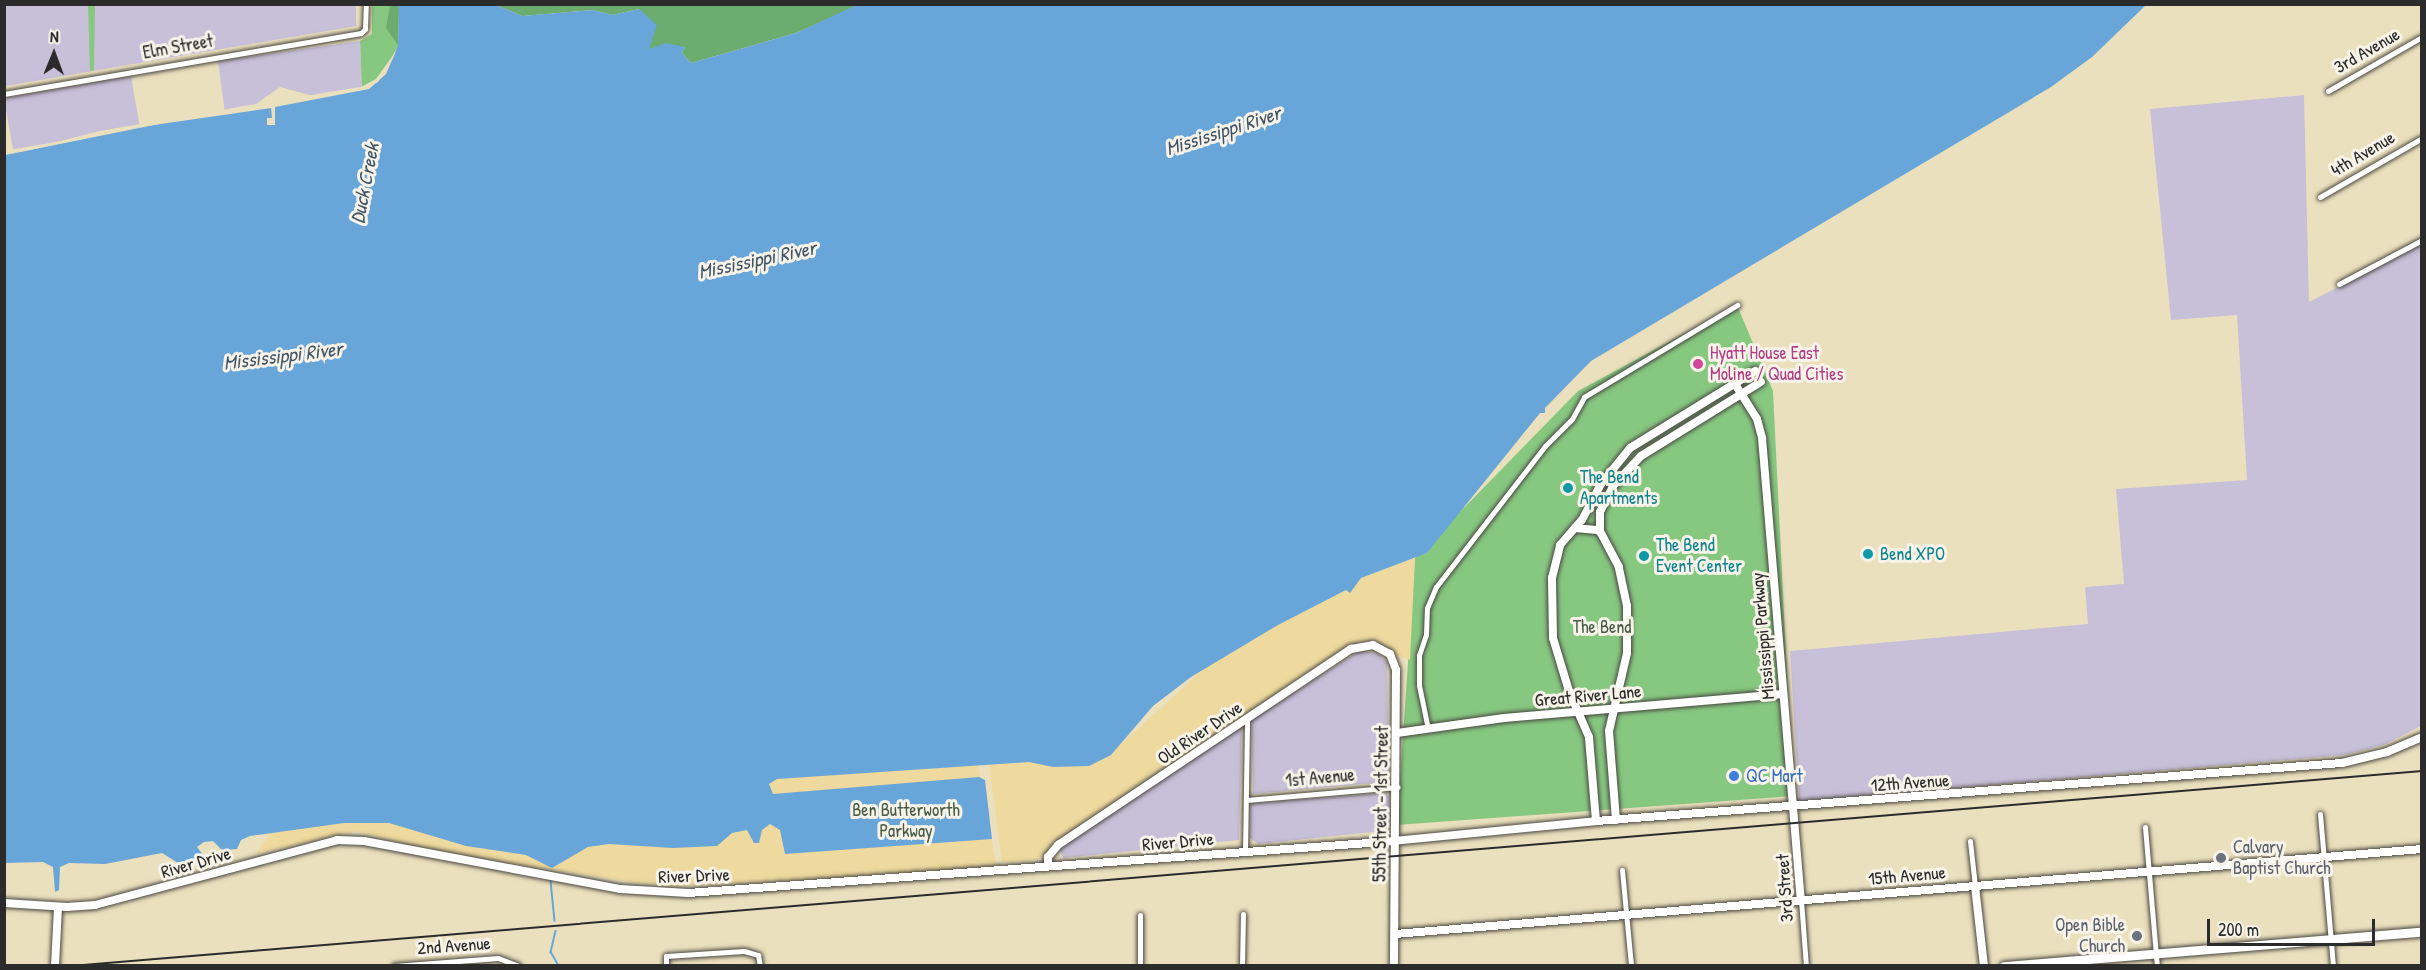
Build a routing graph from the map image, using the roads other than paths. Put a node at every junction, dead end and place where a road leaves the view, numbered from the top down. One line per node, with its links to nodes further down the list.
1 (366, 4): 4 (street, Elm Street)
2 (2421, 37): 3 (street, 3rd Avenue)
3 (2328, 91)
4 (4, 94)
5 (2421, 138): 6 (street, 4th Avenue)
6 (2320, 197)
7 (2421, 240): 8 (street)
8 (2339, 284)
9 (1737, 305): 21 (street)
10 (1755, 371): 12 (street)
11 (1761, 382): 13 (street)
12 (1735, 384): 13 (street); 14 (street)
13 (1741, 395): 15 (street); 17 (street, Mississippi Parkway)
14 (1575, 528): 15 (street); 19 (street)
15 (1600, 530): 18 (street)
16 (1382, 649): 20 (street, Old River Drive); 22 (street, 55th Street - 1st Street)
17 (1783, 694): 18 (street, Great River Lane); 26 (street, Mississippi Parkway)
18 (1616, 708): 19 (street, Great River Lane); 28 (street)
19 (1579, 711): 21 (street, Great River Lane); 29 (street)
20 (1247, 719): 25 (street); 36 (street, Old River Drive)
21 (1428, 729): 22 (street, Great River Lane)
22 (1397, 733): 24 (street, 55th Street - 1st Street)
23 (2421, 736): 26 (street, 12th Avenue)
24 (1397, 787): 25 (street, 1st Avenue); 31 (street, 55th Street - 1st Street)
25 (1246, 800): 34 (street)
26 (1794, 808): 28 (street, 12th Avenue); 40 (street, 3rd Street)
27 (2320, 814): 35 (street)
28 (1616, 820): 29 (street, 12th Avenue)
29 (1596, 821): 31 (street, 12th Avenue)
30 (2145, 826): 38 (street)
31 (1396, 840): 34 (street, River Drive); 47 (street, 55th Street - 1st Street)
32 (1970, 841): 39 (street)
33 (2421, 849): 35 (street, 15th Avenue)
34 (1245, 852): 36 (street, River Drive)
35 (2324, 857): 38 (street, 15th Avenue); 48 (street)
36 (1048, 866): 42 (street, River Drive)
37 (1622, 870): 45 (street)
38 (2149, 872): 39 (street, 15th Avenue); 49 (street)
39 (1975, 886): 40 (street, 15th Avenue); 61 (street); 62 (street)
40 (1801, 900): 45 (street, 15th Avenue); 60 (street, 3rd Street)
41 (4, 903): 42 (street, River Drive)
42 (58, 907): 52 (street)
43 (1243, 914): 57 (street)
44 (1140, 915): 56 (street)
45 (1627, 915): 47 (street, 15th Avenue); 59 (street)
46 (2421, 932): 48 (main road)
47 (1395, 934): 58 (street, 55th Street - 1st Street)
48 (2331, 939): 49 (main road); 65 (street)
49 (2156, 953): 63 (main road); 64 (street)
50 (431, 964): 51 (street, 2nd Avenue); 53 (street, 2nd Avenue)
51 (517, 964)
52 (55, 966)
53 (394, 966)
54 (666, 966): 55 (street)
55 (760, 966)
56 (1140, 966)
57 (1242, 966)
58 (1394, 966)
59 (1631, 966)
60 (1806, 966)
61 (1979, 966)
62 (1984, 966)
63 (2004, 966)
64 (2157, 966)
65 (2333, 966)

